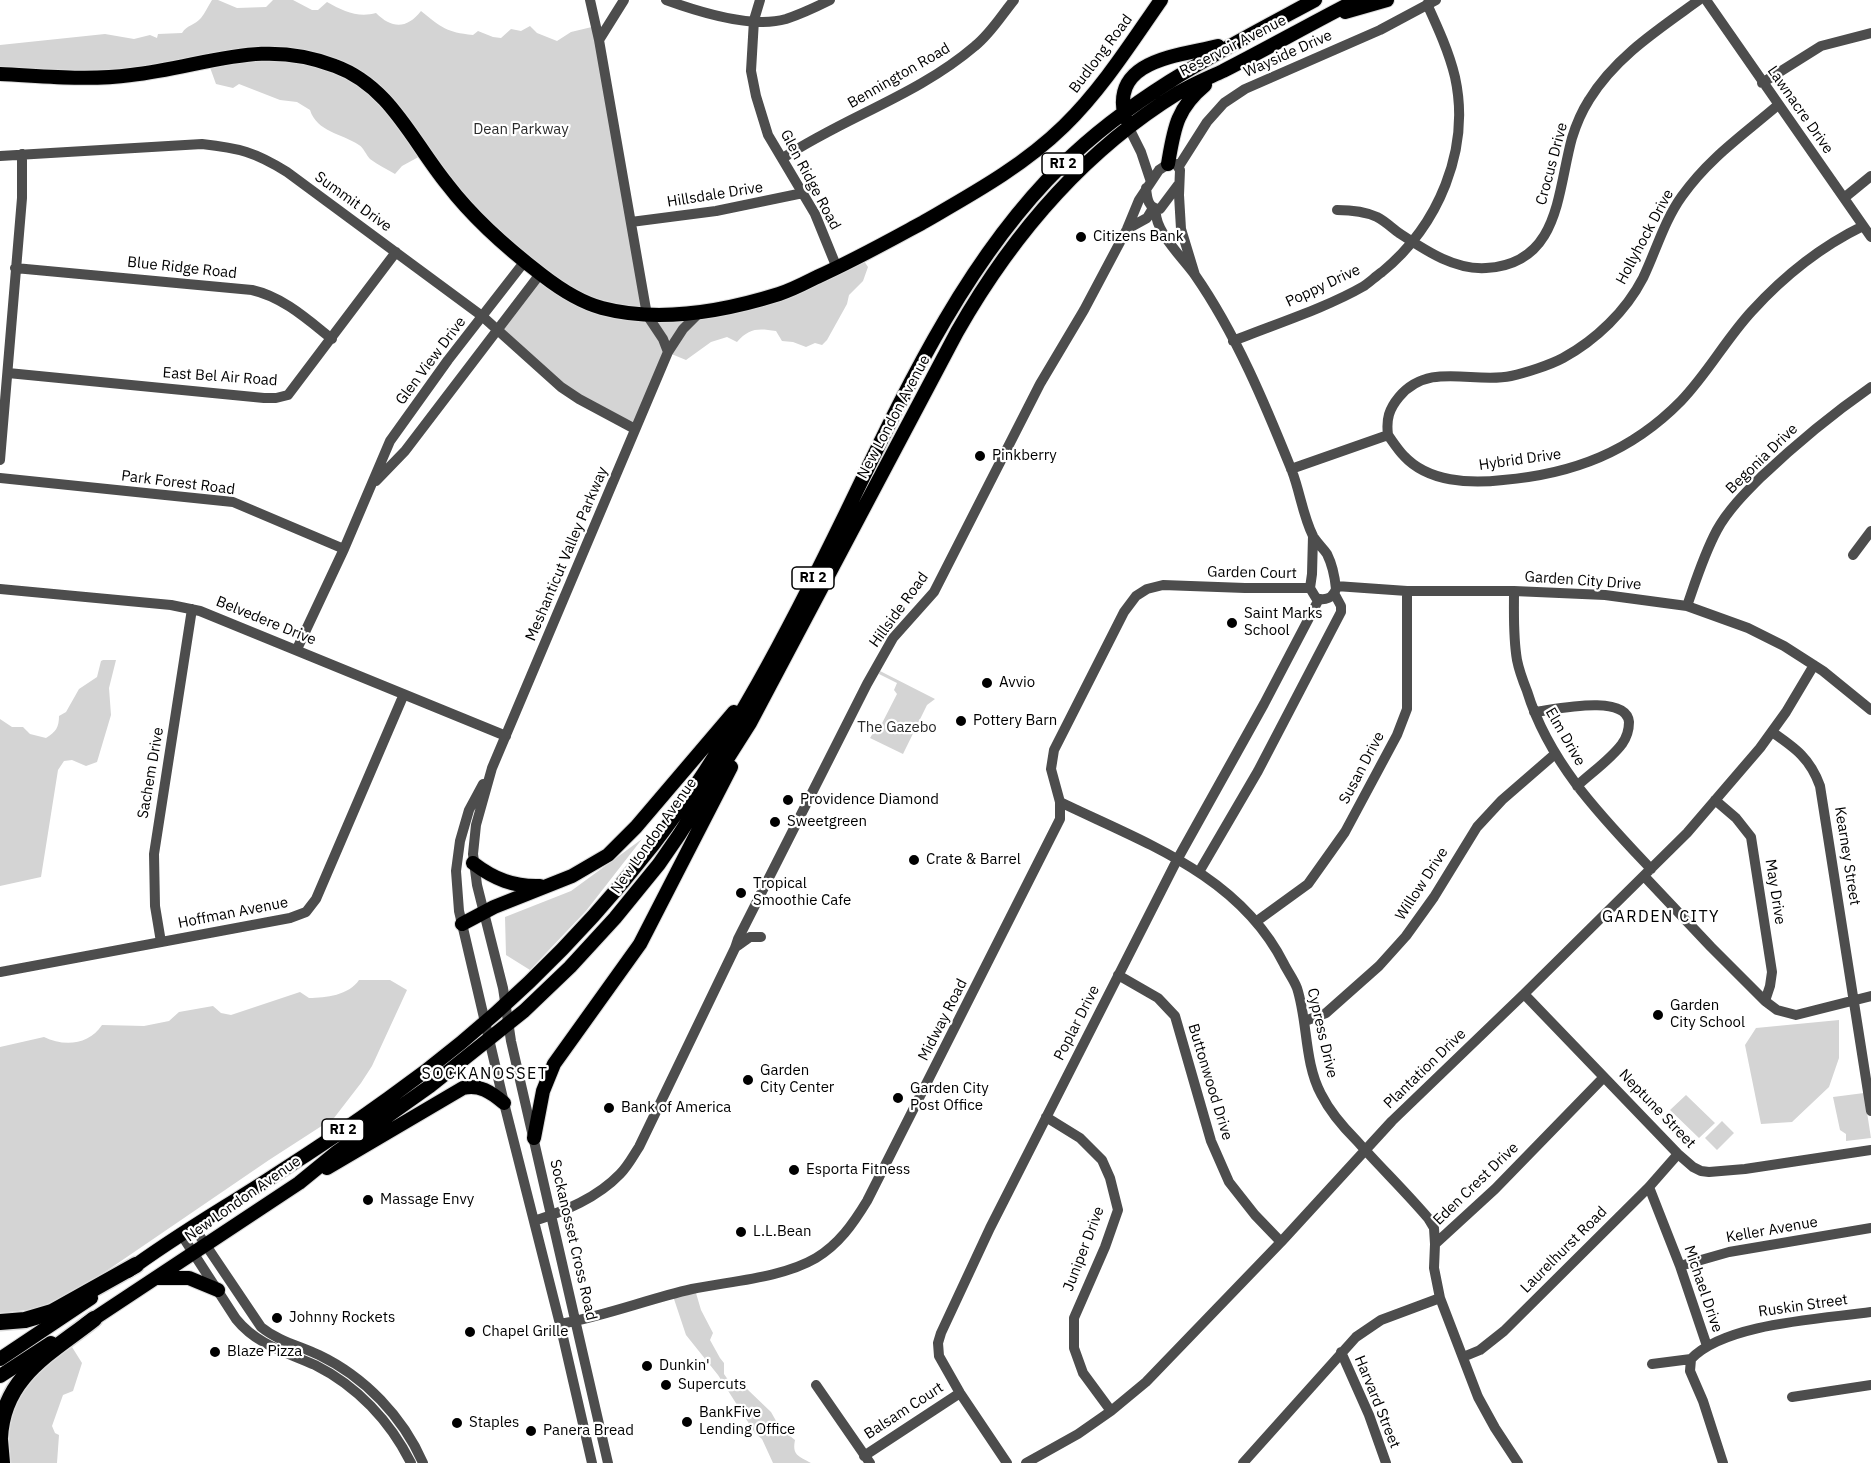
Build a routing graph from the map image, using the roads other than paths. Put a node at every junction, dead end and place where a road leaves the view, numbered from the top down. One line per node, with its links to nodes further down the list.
1 (590, 0): 17 (street)
2 (624, 0): 17 (street)
3 (666, 0): 15 (street)
4 (760, 0): 15 (street, Glen Ridge Road)
5 (830, 0): 15 (street)
6 (1014, 0): 27 (street, Bennington Road)
7 (1161, 0): 45 (main road, Budlong Road)
8 (1316, 0): 18 (main road, Reservoir Avenue / RI 2)
9 (1357, 0): 14 (main road, Reservoir Avenue / RI 2)
10 (1387, 0): 14 (main road)
11 (1698, 0): 41 (street, Crocus Drive)
12 (1706, 0): 21 (street, Lawnacre Drive)
13 (1432, 2): 28 (street, Wayside Drive); 41 (street, Poppy Drive)
14 (1323, 18): 19 (main road, Reservoir Avenue / RI 2)
15 (753, 21): 27 (street, Glen Ridge Road)
16 (1871, 33): 21 (street)
17 (599, 39): 36 (street)
18 (1241, 40): 23 (main road, Reservoir Avenue / RI 2); 23 (main road)
19 (1223, 71): 24 (main road, Reservoir Avenue / RI 2); 28 (main road)
20 (0, 74): 43 (main road)
21 (1762, 83): 22 (street, Lawnacre Drive)
22 (1778, 105): 33 (street, Lawnacre Drive); 58 (street, Hollyhock Drive)
23 (1124, 112): 24 (main road); 78 (main road, New London Avenue / RI 2)
24 (1129, 128): 31 (street); 82 (main road, New London Avenue / RI 2)
25 (22, 154): 26 (street, Summit Drive); 42 (street, Summit Drive); 44 (street)
26 (0, 156)
27 (783, 158): 32 (street, Glen Ridge Road)
28 (1173, 165): 30 (street); 31 (street)
29 (1871, 176): 33 (street)
30 (1179, 184): 34 (street); 47 (street)
31 (1149, 185): 34 (street); 38 (street, Hillside Road)
32 (802, 193): 36 (street, Hillsdale Drive); 45 (street, Glen Ridge Road)
33 (1844, 198): 37 (street, Lawnacre Drive)
34 (1155, 209): 38 (street, Hillside Road); 39 (street)
35 (1337, 210): 41 (street, Crocus Drive)
36 (631, 222): 49 (street)
37 (1863, 226): 40 (street, Lawnacre Drive); 58 (street, Hybrid Drive)
38 (1130, 228): 39 (street); 100 (street, Hillside Road)
39 (1163, 232): 47 (street)
40 (1871, 237)
41 (1413, 242): 53 (street, Poppy Drive)
42 (396, 252): 50 (street, Summit Drive); 52 (street, East Bel Air Road)
43 (525, 261): 46 (main road); 50 (street, Glen View Drive)
44 (15, 268): 52 (street, Blue Ridge Road); 55 (street)
45 (837, 268): 48 (main road)
46 (540, 274): 49 (main road); 51 (street, Glen View Drive)
47 (1195, 275): 53 (street)
48 (701, 310): 49 (main road); 54 (street)
49 (647, 315): 54 (street)
50 (482, 316): 51 (street, Summit Drive); 62 (street, Glen View Drive)
51 (497, 330): 57 (street, Summit Drive); 62 (street, Glen View Drive)
52 (332, 339): 55 (street, East Bel Air Road)
53 (1233, 341): 60 (street)
54 (668, 352): 57 (street, Meshanticut Valley Parkway)
55 (8, 373): 59 (street)
56 (1871, 387): 74 (street, Begonia Drive)
57 (635, 429): 84 (street, Meshanticut Valley Parkway)
58 (1388, 435): 60 (street)
59 (0, 460)
60 (1291, 469): 64 (street)
61 (0, 478): 65 (street, Park Forest Road)
62 (372, 485): 65 (street, Glen View Drive)
63 (1871, 531): 66 (street)
64 (1313, 536): 67 (street); 68 (street)
65 (344, 549): 76 (street, Glen View Drive)
66 (1853, 555)
67 (1311, 584): 68 (street, Garden City Drive); 69 (street, Garden Court); 73 (street)
68 (1334, 586): 71 (street, Garden City Drive); 73 (street, Garden City Drive); 92 (street)
69 (1195, 587): 89 (street, Midway Road)
70 (0, 589): 75 (street, Belvedere Drive)
71 (1407, 591): 72 (street, Garden City Drive); 96 (street, Susan Drive)
72 (1515, 591): 74 (street, Garden City Drive); 81 (street, Elm Drive)
73 (1319, 599): 90 (street, Poplar Drive)
74 (1687, 606): 77 (street, Garden City Drive)
75 (192, 609): 76 (street, Belvedere Drive); 99 (street, Sachem Drive)
76 (297, 650): 79 (street, Belvedere Drive)
77 (1814, 665): 80 (street, Garden City Drive); 83 (street, Plantation Drive)
78 (753, 690): 94 (main road); 107 (main road, New London Avenue / RI 2)
79 (404, 694): 84 (street, Belvedere Drive); 99 (street, Hoffman Avenue)
80 (1871, 710)
81 (1534, 712): 85 (street, Elm Drive); 87 (street)
82 (750, 723): 110 (main road, New London Avenue / RI 2); 116 (main road)
83 (1772, 732): 88 (street, Plantation Drive); 106 (street, Kearney Street)
84 (506, 736): 86 (street, Meshanticut Valley Parkway)
85 (1555, 754): 87 (street, Elm Drive); 108 (street, Willow Drive)
86 (492, 768): 91 (street, Meshanticut Valley Parkway); 97 (street, Meshanticut Valley Parkway)
87 (1577, 786): 93 (street, Elm Drive)
88 (1715, 800): 93 (street, Plantation Drive); 105 (street, May Drive)
89 (1060, 802): 90 (street, Cypress Drive); 136 (street, Midway Road)
90 (1177, 860): 92 (street, Cypress Drive); 102 (street, Poplar Drive)
91 (473, 863): 94 (main road); 95 (street, Meshanticut Valley Parkway)
92 (1199, 872): 96 (street, Cypress Drive)
93 (1648, 873): 103 (street, Plantation Drive); 105 (street, Elm Drive)
94 (548, 886): 95 (main road)
95 (484, 912): 97 (main road); 107 (street, Meshanticut Valley Parkway)
96 (1257, 921): 108 (street, Cypress Drive)
97 (462, 924): 109 (street, Meshanticut Valley Parkway)
98 (761, 937): 100 (street)
99 (161, 942): 101 (street, Hoffman Avenue)
100 (735, 948): 122 (street, Hillside Road)
101 (0, 972)
102 (1118, 975): 115 (street, Poplar Drive); 126 (street, Buttonwood Drive)
103 (1524, 994): 112 (street, Neptune Street); 117 (street, Plantation Drive)
104 (1871, 996): 106 (street, Elm Drive)
105 (1765, 1001): 106 (street, Elm Drive)
106 (1854, 1002): 114 (street, Kearney Street)
107 (506, 1003): 109 (main road, New London Avenue / RI 2); 110 (street, Meshanticut Valley Parkway)
108 (1305, 1021): 117 (street, Cypress Drive)
109 (485, 1022): 111 (street, Meshanticut Valley Parkway); 125 (main road, New London Avenue / RI 2)
110 (509, 1023): 111 (main road, New London Avenue / RI 2); 116 (street, Sockanosset Cross Road)
111 (489, 1040): 113 (street); 120 (main road, New London Avenue / RI 2)
112 (1604, 1077): 119 (street, Neptune Street); 127 (street, Eden Crest Drive)
113 (504, 1102): 120 (main road); 123 (street)
114 (1871, 1111)
115 (1046, 1117): 148 (street, Poplar Drive); 150 (street, Juniper Drive)
116 (534, 1138): 122 (street, Sockanosset Cross Road)
117 (1364, 1149): 126 (street, Plantation Drive); 127 (street, Cypress Drive)
118 (1871, 1150): 119 (street, Neptune Street)
119 (1678, 1154): 121 (street, Laurelhurst Road)
120 (299, 1183): 128 (main road, New London Avenue / RI 2)
121 (1649, 1187): 130 (street, Michael Drive); 141 (street, Laurelhurst Road)
122 (552, 1215): 123 (street, Hillside Road); 136 (street, Sockanosset Cross Road)
123 (534, 1221): 138 (street)
124 (1871, 1228): 130 (street, Keller Avenue)
125 (187, 1230): 128 (street); 129 (main road, New London Avenue / RI 2)
126 (1281, 1242): 150 (street, Plantation Drive)
127 (1435, 1244): 133 (street, Eden Crest Drive)
128 (200, 1249): 131 (main road, New London Avenue / RI 2); 132 (street); 155 (street)
129 (136, 1265): 137 (highway); 142 (main road, New London Avenue / RI 2)
130 (1680, 1266): 139 (street, Michael Drive)
131 (157, 1278): 132 (main road); 135 (main road, New London Avenue / RI 2)
132 (218, 1290): 154 (street)
133 (1440, 1298): 140 (street); 141 (street, Eden Crest Drive)
134 (1871, 1312): 139 (street, Ruskin Street)
135 (94, 1319): 145 (main road, New London Avenue / RI 2); 151 (highway)
136 (577, 1321): 138 (street, Midway Road); 157 (street, Sockanosset Cross Road)
137 (0, 1322)
138 (560, 1324): 156 (street)
139 (1707, 1346): 143 (street, Michael Drive)
140 (1341, 1352): 160 (street); 161 (street, Harvard Street)
141 (1463, 1357): 162 (street, Eden Crest Drive)
142 (0, 1359)
143 (1690, 1359): 144 (street); 163 (street)
144 (1652, 1364)
145 (0, 1376)
146 (816, 1385): 152 (street, Balsam Court)
147 (1871, 1385): 149 (street)
148 (960, 1393): 152 (street, Balsam Court); 158 (street, Poplar Drive)
149 (1792, 1397)
150 (1111, 1411): 159 (street, Plantation Drive)
151 (0, 1439): 153 (highway)
152 (867, 1459)
153 (2, 1463)
154 (411, 1463)
155 (423, 1463)
156 (592, 1463)
157 (608, 1463)
158 (1007, 1463)
159 (1026, 1463)
160 (1243, 1463)
161 (1386, 1463)
162 (1518, 1463)
163 (1723, 1463)

